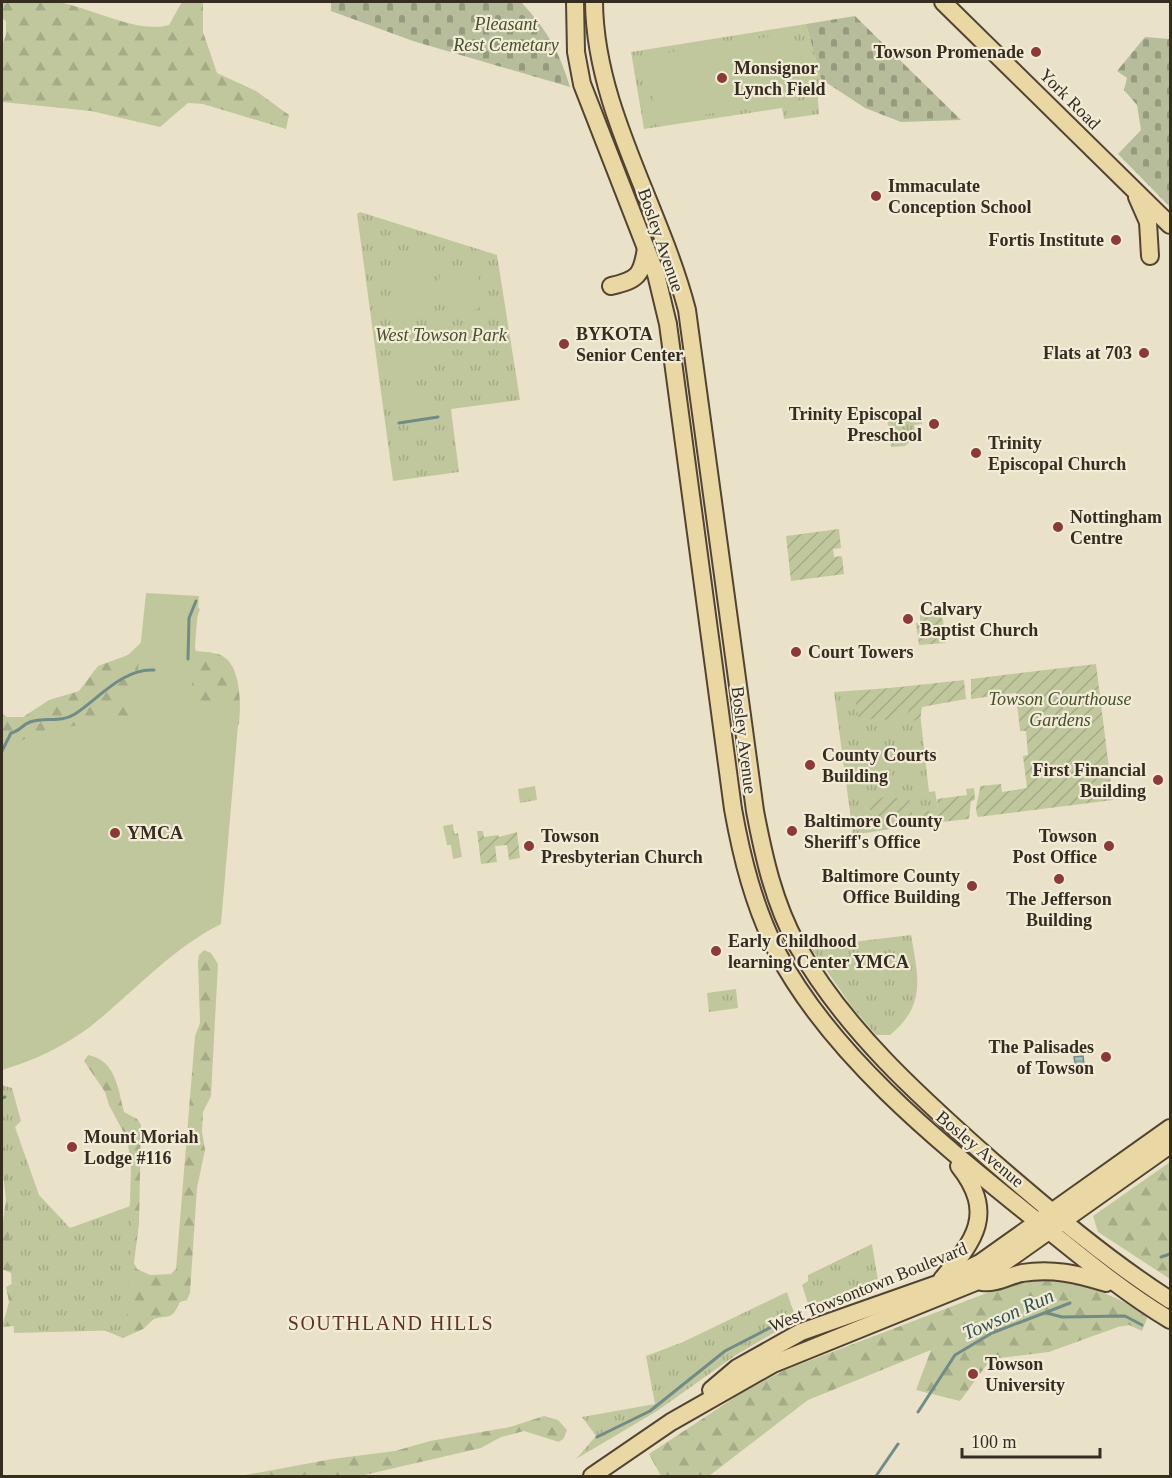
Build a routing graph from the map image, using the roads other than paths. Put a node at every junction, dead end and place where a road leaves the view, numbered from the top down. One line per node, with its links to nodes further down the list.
1 (575, 2): 6 (main road, Bosley Avenue)
2 (594, 2): 12 (main road, Bosley Avenue)
3 (943, 2): 4 (main road, York Road)
4 (1131, 186): 5 (main road, York Road); 7 (main road)
5 (1170, 225)
6 (646, 247): 8 (main road); 10 (main road, Bosley Avenue)
7 (1150, 256)
8 (611, 286)
9 (1170, 1128): 12 (main road, West Towsontown Boulevard)
10 (942, 1144): 12 (main road, Bosley Avenue); 14 (main road)
11 (1170, 1145): 12 (main road, West Towsontown Boulevard)
12 (1051, 1222): 13 (main road, West Towsontown Boulevard); 14 (main road, West Towsontown Boulevard); 15 (main road, Bosley Avenue); 16 (main road, Bosley Avenue)
13 (978, 1281): 15 (main road); 18 (main road, West Towsontown Boulevard)
14 (939, 1283): 18 (main road, West Towsontown Boulevard)
15 (1119, 1287): 17 (main road, Bosley Avenue)
16 (1170, 1300)
17 (1170, 1320)
18 (671, 1422): 19 (main road, West Towsontown Boulevard)
19 (592, 1476)

